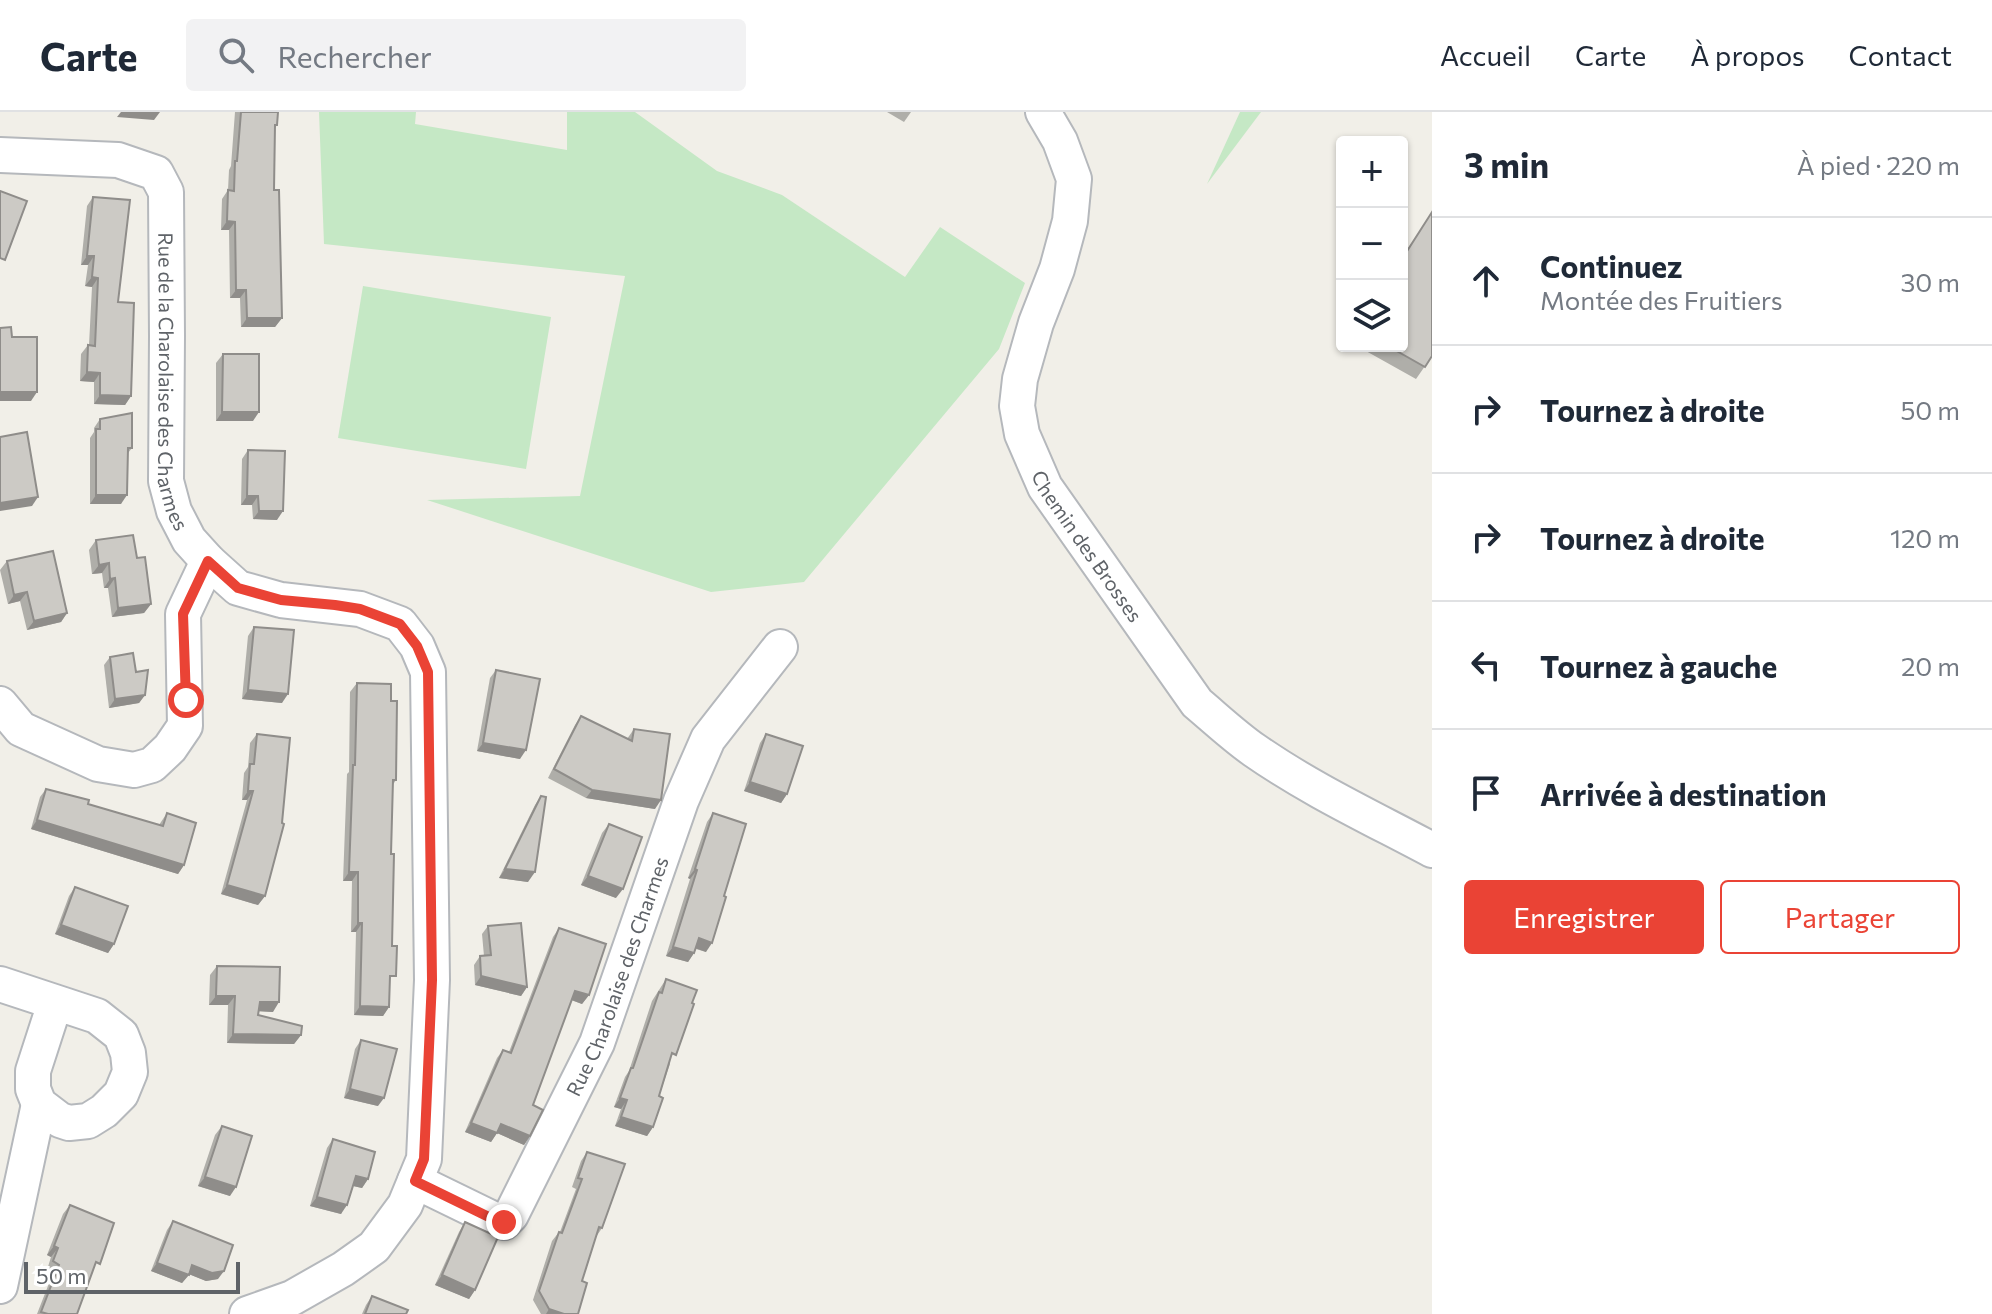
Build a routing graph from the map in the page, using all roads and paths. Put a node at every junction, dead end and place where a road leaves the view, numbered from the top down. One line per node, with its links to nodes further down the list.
1 (1043, 112): 6 (street, Chemin des Brosses)
2 (0, 155): 3 (street, Rue de la Charolaise des Charmes)
3 (208, 561): 5 (street); 10 (street, Rue de la Charolaise des Charmes)
4 (780, 647): 10 (street, Rue Charolaise des Charmes)
5 (0, 704)
6 (1432, 850)
7 (0, 984): 8 (street)
8 (55, 1003): 9 (street); 9 (street)
9 (39, 1104): 11 (street)
10 (415, 1181): 12 (street, Rue de la Charolaise des Charmes)
11 (0, 1286)
12 (247, 1314)

